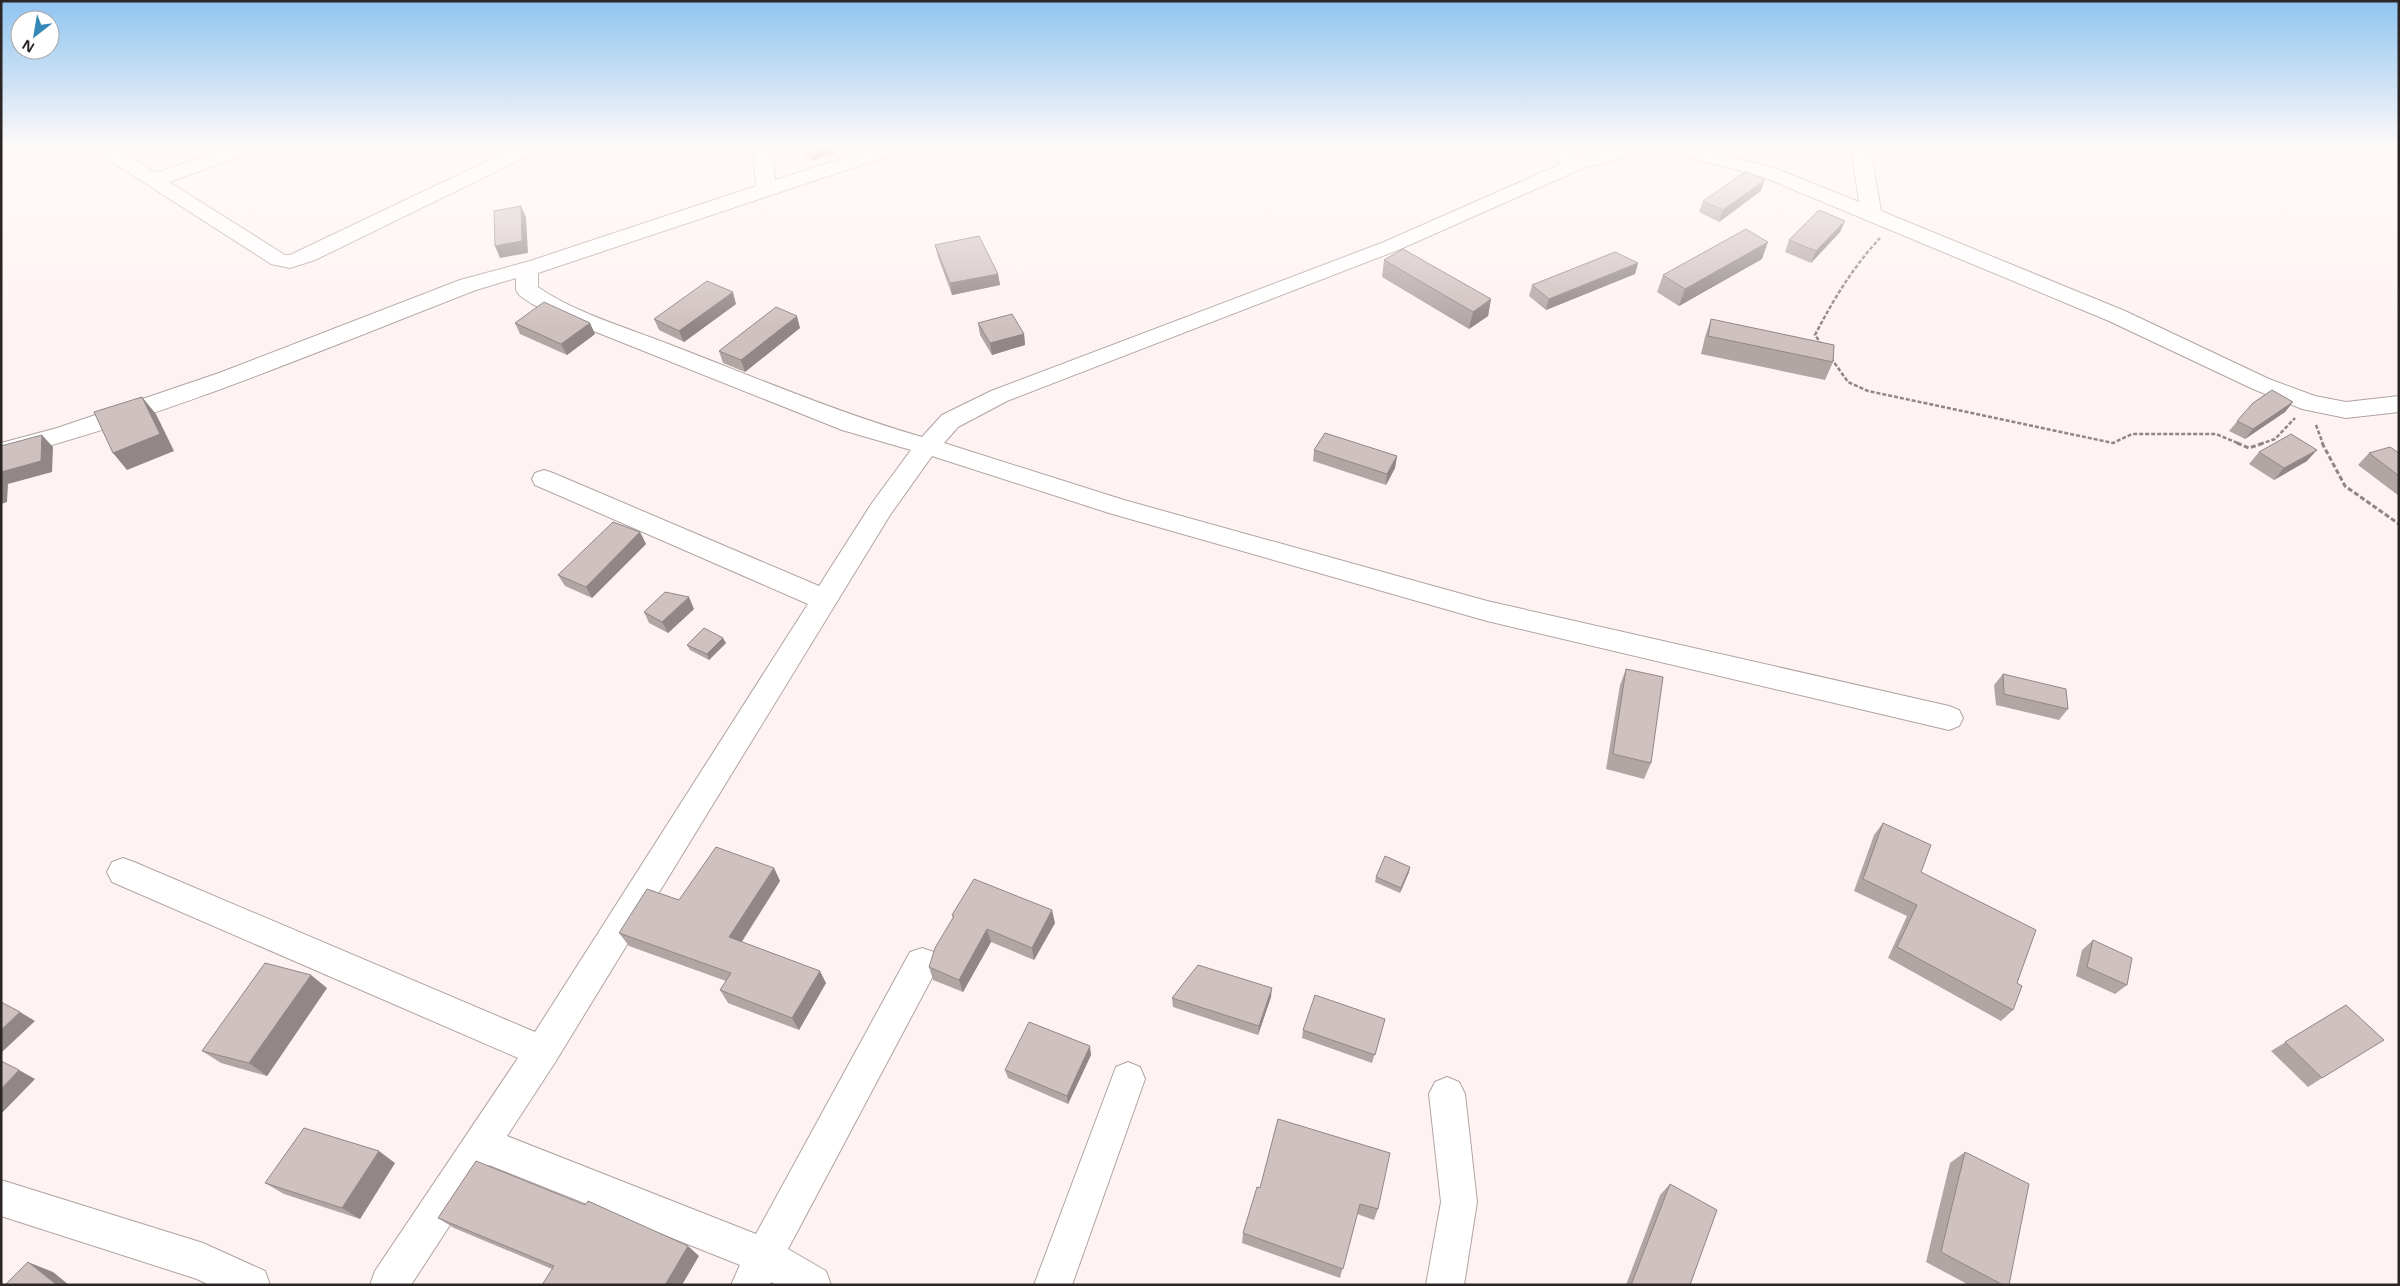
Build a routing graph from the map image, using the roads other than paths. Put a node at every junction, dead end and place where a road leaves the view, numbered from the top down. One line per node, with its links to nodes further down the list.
1 (197, 207): 2 (street)
2 (411, 207)
3 (710, 207): 8 (street)
4 (1479, 207): 10 (street)
5 (1854, 207): 7 (street)
6 (1870, 207): 7 (street)
7 (1871, 214): 9 (street)
8 (527, 269): 10 (street); 11 (street)
9 (2399, 404)
10 (926, 447): 13 (street); 14 (street)
11 (1, 451)
12 (544, 479): 13 (street)
13 (825, 600): 17 (street)
14 (1949, 718)
15 (123, 872): 17 (street)
16 (922, 963): 22 (street)
17 (542, 1052): 20 (street)
18 (1128, 1079): 26 (street)
19 (1447, 1094): 27 (street)
20 (482, 1144): 22 (street); 24 (street)
21 (1, 1198): 23 (street)
22 (757, 1270): 25 (street)
23 (251, 1285)
24 (389, 1285)
25 (812, 1285)
26 (1053, 1285)
27 (1445, 1285)

